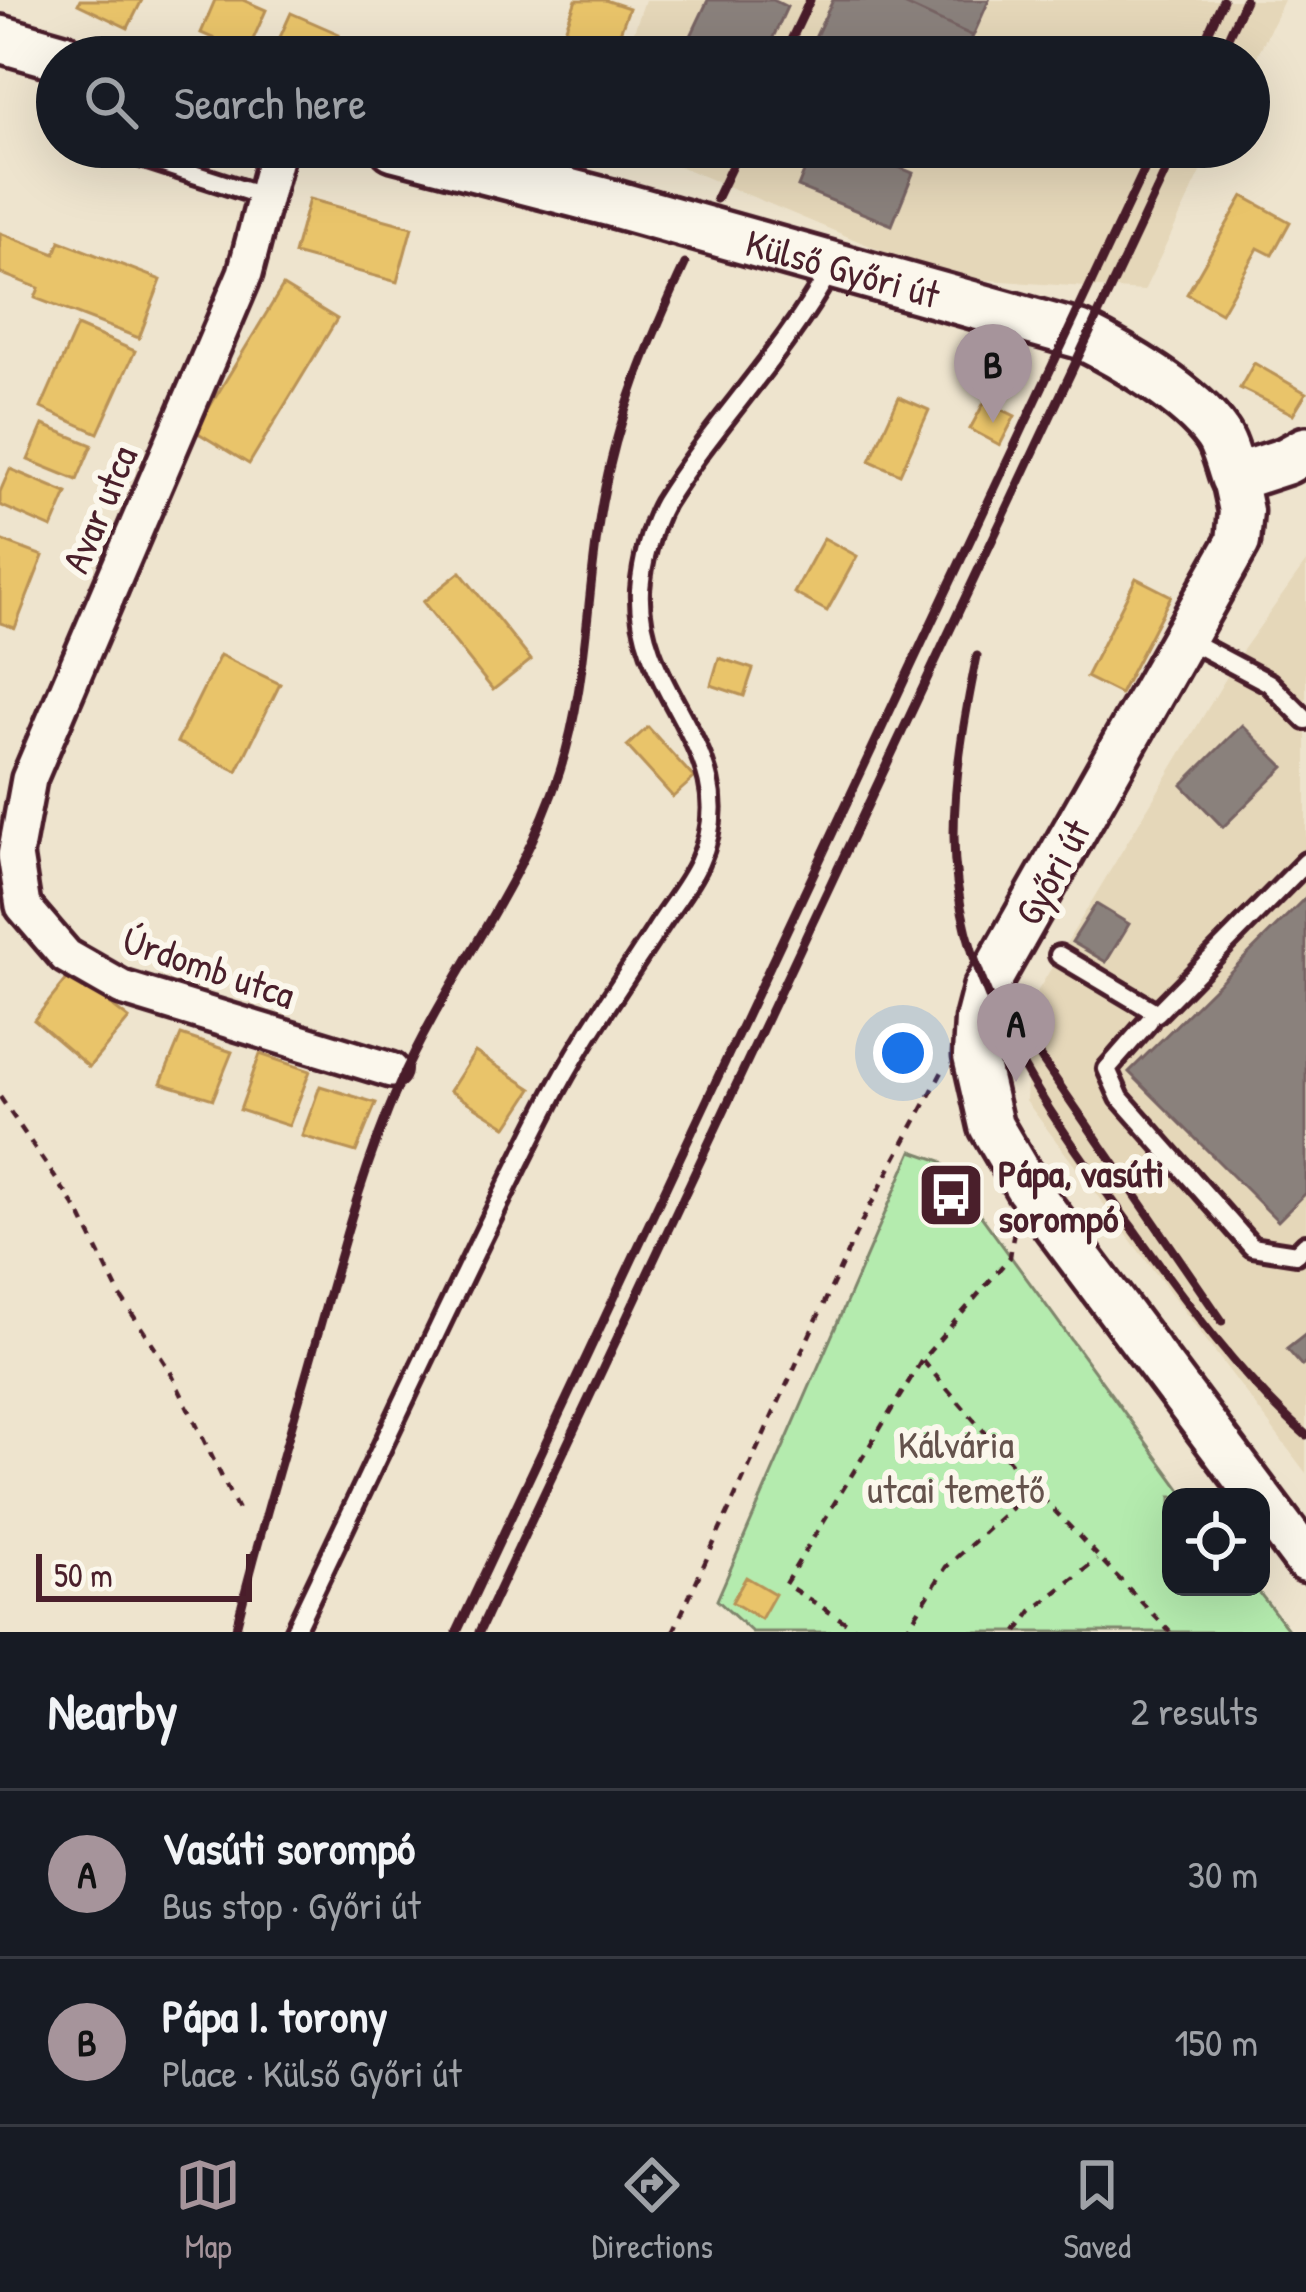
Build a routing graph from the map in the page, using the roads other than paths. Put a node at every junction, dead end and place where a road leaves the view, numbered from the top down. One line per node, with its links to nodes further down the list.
1 (0, 39): 2 (main road)
2 (36, 49)
3 (176, 168): 6 (lane)
4 (273, 168): 6 (street, Avar utca)
5 (471, 168): 7 (main road, Külső Győri út)
6 (266, 197): 13 (street, Avar utca)
7 (833, 266): 9 (main road, Külső Győri út); 21 (lane)
8 (1306, 450): 9 (main road)
9 (1234, 478): 10 (street, Győri út)
10 (1184, 638): 11 (lane); 18 (street, Győri út)
11 (1306, 720)
12 (1306, 862): 14 (lane)
13 (23, 906): 16 (street, Úrdomb utca)
14 (1059, 955)
15 (1148, 1021): 17 (lane)
16 (391, 1070)
17 (1306, 1244)
18 (1252, 1488)
19 (1270, 1512): 20 (street, Győri út)
20 (1306, 1559)
21 (294, 1632)

